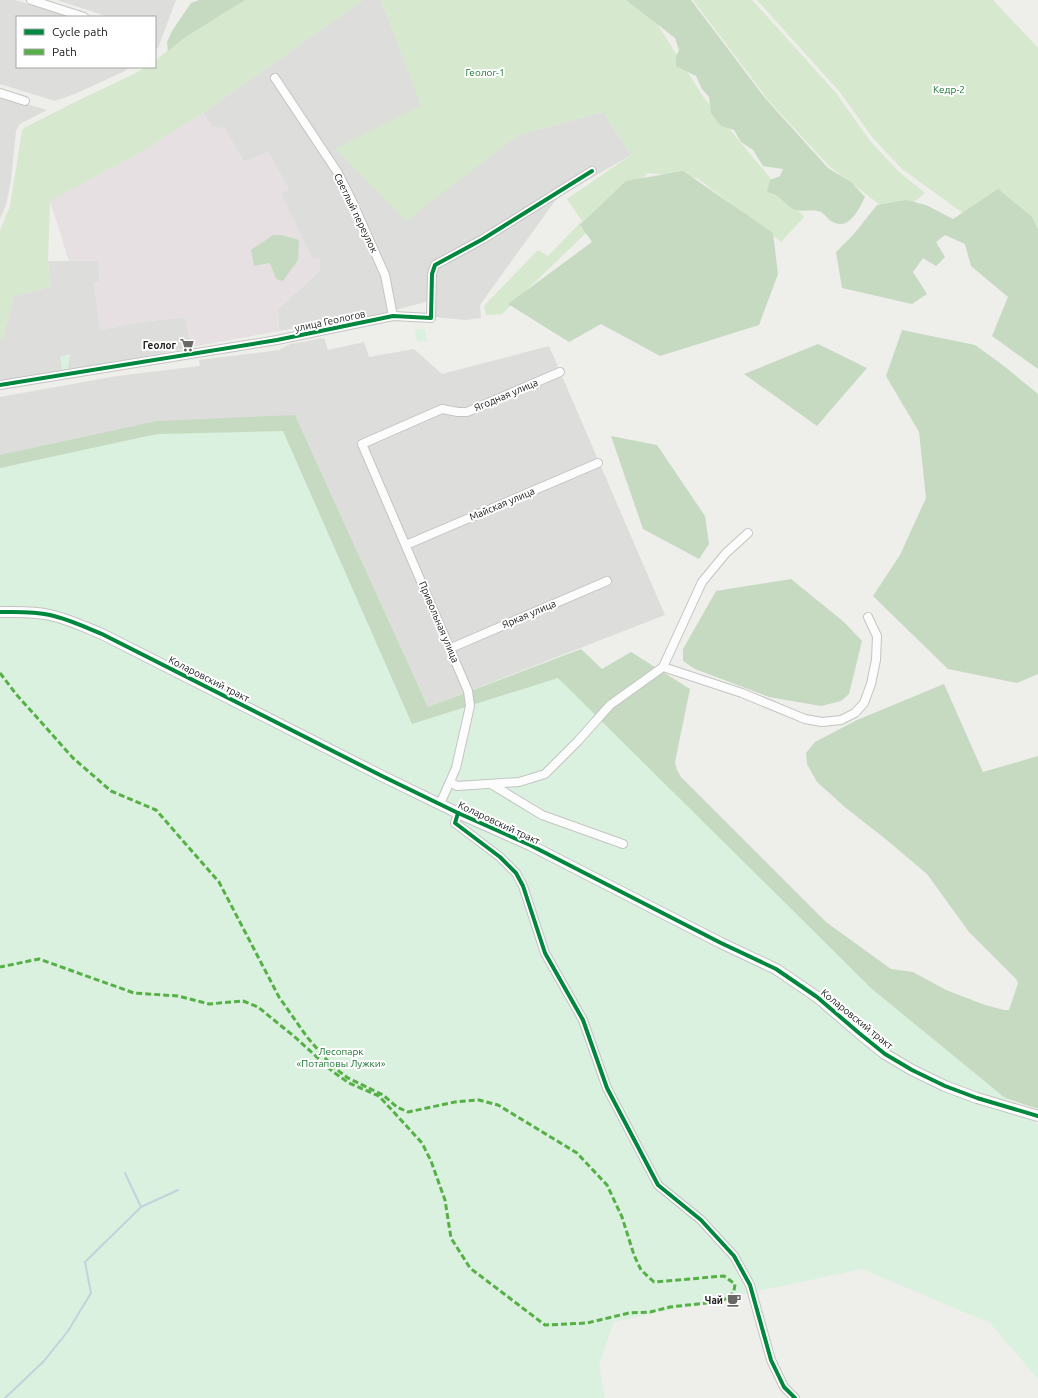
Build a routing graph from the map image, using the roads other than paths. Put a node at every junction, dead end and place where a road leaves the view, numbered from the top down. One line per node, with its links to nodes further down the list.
1 (31, 0): 2 (street)
2 (81, 16)
3 (276, 78): 7 (street, Светлый переулок)
4 (0, 93): 5 (street)
5 (25, 101)
6 (592, 171): 7 (street, улица Геологов)
7 (393, 316): 9 (street, улица Геологов)
8 (560, 372): 10 (street, Ягодная улица)
9 (0, 385)
10 (362, 444): 13 (street, Привольная улица)
11 (598, 463): 13 (street, Майская улица)
12 (748, 533): 18 (street)
13 (406, 545): 17 (street, Привольная улица)
14 (606, 581): 17 (street, Яркая улица)
15 (0, 612): 21 (street, Коларовский тракт)
16 (868, 616): 18 (street)
17 (451, 648): 19 (street, Привольная улица)
18 (663, 666): 20 (street)
19 (450, 782): 20 (street); 21 (street, Привольная улица)
20 (491, 784): 23 (street)
21 (440, 804): 22 (street, Коларовский тракт)
22 (458, 813): 24 (street, Коларовский тракт); 25 (street)
23 (623, 844)
24 (1038, 1116)
25 (795, 1398)

